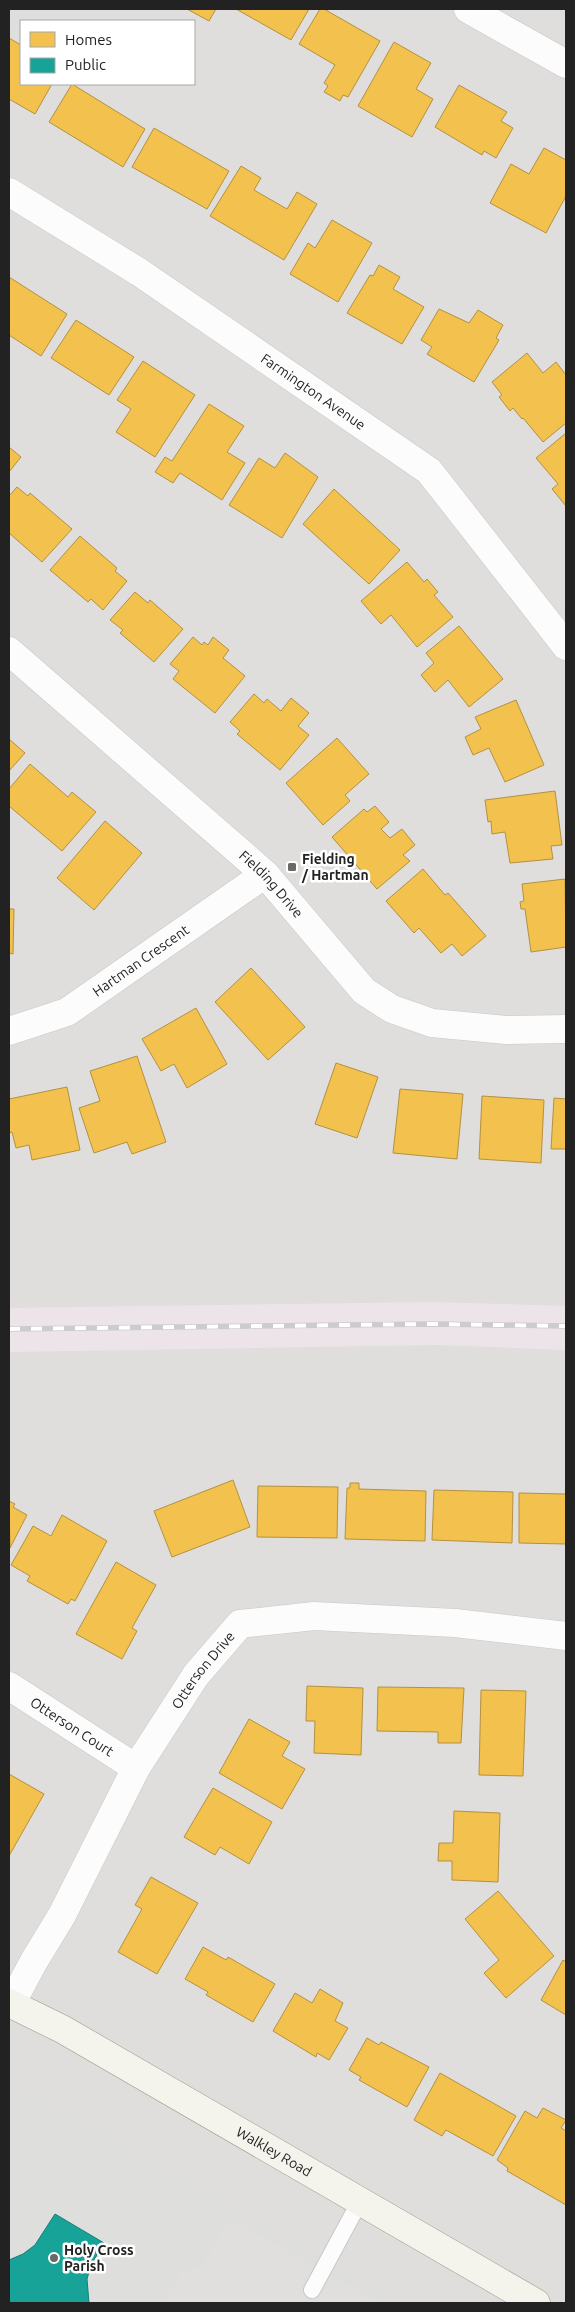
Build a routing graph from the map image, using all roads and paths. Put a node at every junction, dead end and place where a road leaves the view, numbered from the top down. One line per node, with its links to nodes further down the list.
1 (468, 9): 2 (street)
2 (566, 64)
3 (9, 192): 4 (street, Farmington Avenue)
4 (566, 646)
5 (9, 651): 6 (street, Fielding Drive)
6 (265, 874): 7 (street, Fielding Drive); 8 (street, Hartman Crescent)
7 (566, 1029)
8 (9, 1031)
9 (566, 1636): 11 (street, Otterson Drive)
10 (9, 1686): 11 (street, Otterson Court)
11 (136, 1768): 12 (street, Otterson Drive)
12 (10, 2004): 13 (main road, Walkley Road)
13 (360, 2202): 14 (lane); 15 (main road, Walkley Road)
14 (312, 2290)
15 (536, 2303)

